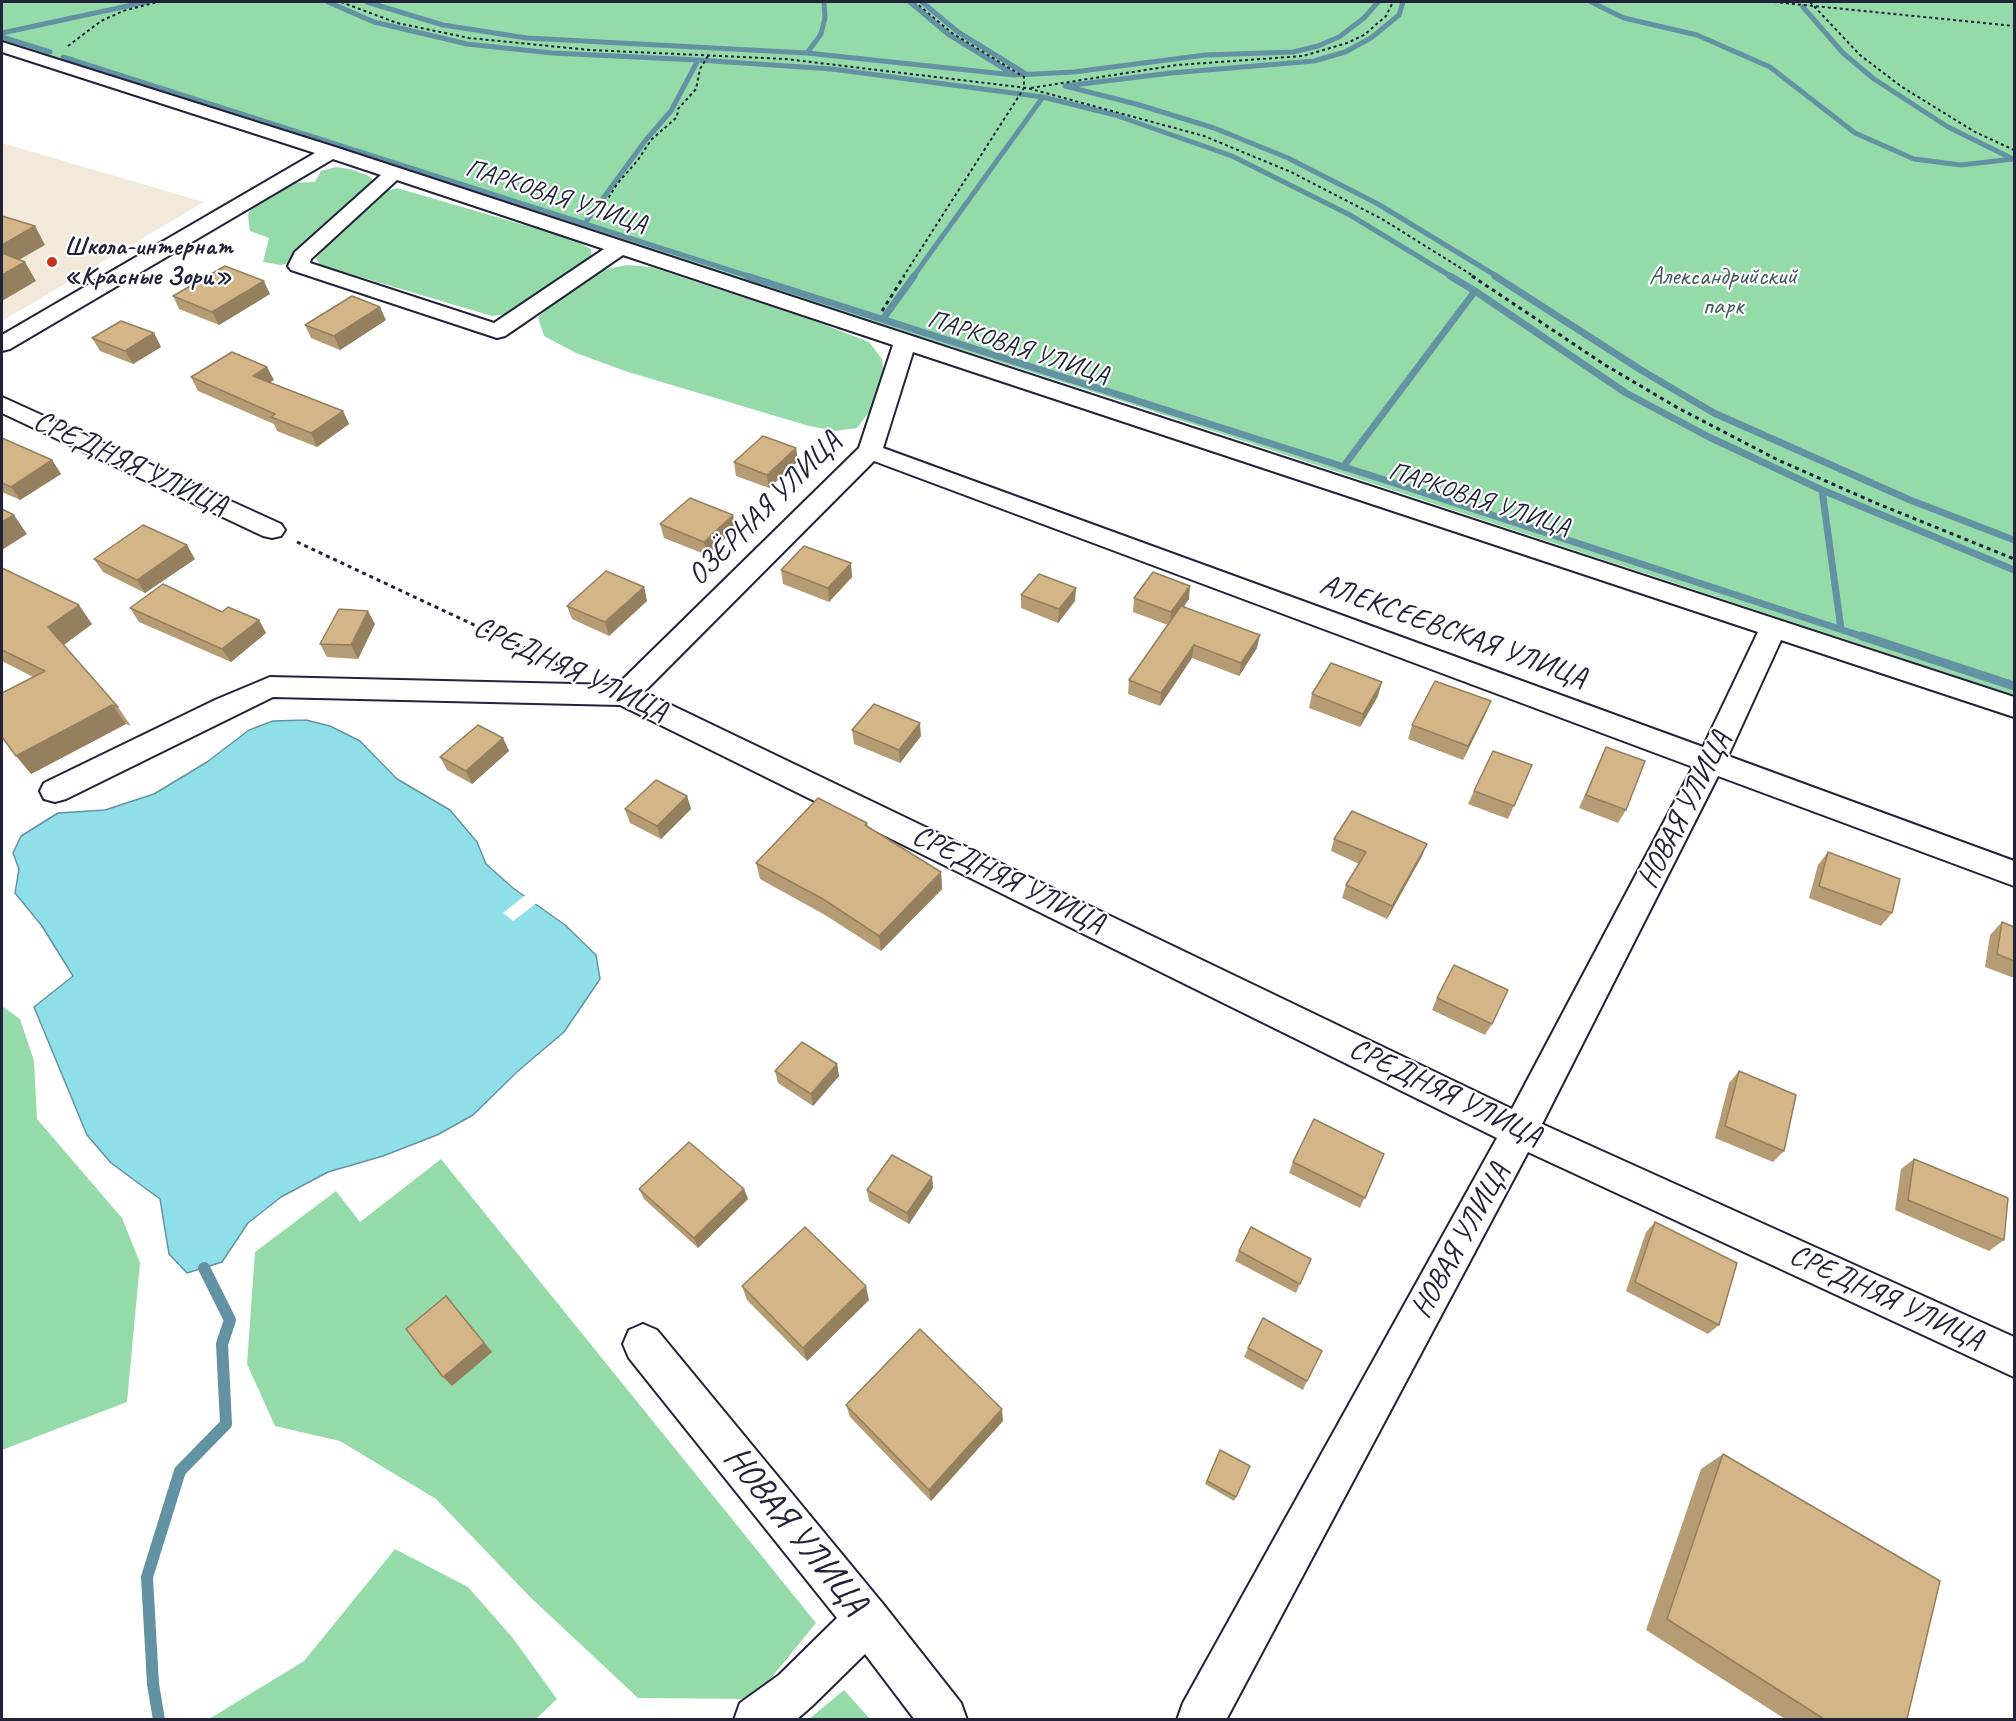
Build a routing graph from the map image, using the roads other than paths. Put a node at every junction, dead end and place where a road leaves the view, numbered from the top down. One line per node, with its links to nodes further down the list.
1 (2, 47): 2 (street, ПАРКОВАЯ УЛИЦА)
2 (331, 152): 3 (street, ПАРКОВАЯ УЛИЦА); 6 (street)
3 (394, 173): 4 (street, ПАРКОВАЯ УЛИЦА); 4 (street)
4 (620, 248): 5 (street, ПАРКОВАЯ УЛИЦА)
5 (905, 341): 8 (street, ОЗЁРНАЯ УЛИЦА); 10 (street, ПАРКОВАЯ УЛИЦА)
6 (2, 344)
7 (2, 404): 9 (street, СРЕДНЯЯ УЛИЦА)
8 (870, 452): 11 (street, ОЗЁРНАЯ УЛИЦА); 13 (street, АЛЕКСЕЕВСКАЯ УЛИЦА)
9 (272, 530)
10 (1774, 627): 12 (street, ПАРКОВАЯ УЛИЦА); 13 (street, НОВАЯ УЛИЦА)
11 (624, 695): 14 (street); 16 (street, СРЕДНЯЯ УЛИЦА)
12 (2014, 707)
13 (1710, 763): 15 (street, АЛЕКСЕЕВСКАЯ УЛИЦА); 16 (street, НОВАЯ УЛИЦА)
14 (55, 791)
15 (2014, 874)
16 (1521, 1131): 18 (street, СРЕДНЯЯ УЛИЦА); 22 (street, НОВАЯ УЛИЦА)
17 (643, 1344): 19 (street, НОВАЯ УЛИЦА)
18 (2014, 1357)
19 (867, 1620): 20 (street); 21 (street, НОВАЯ УЛИЦА)
20 (757, 1719)
21 (944, 1719)
22 (1200, 1719)

